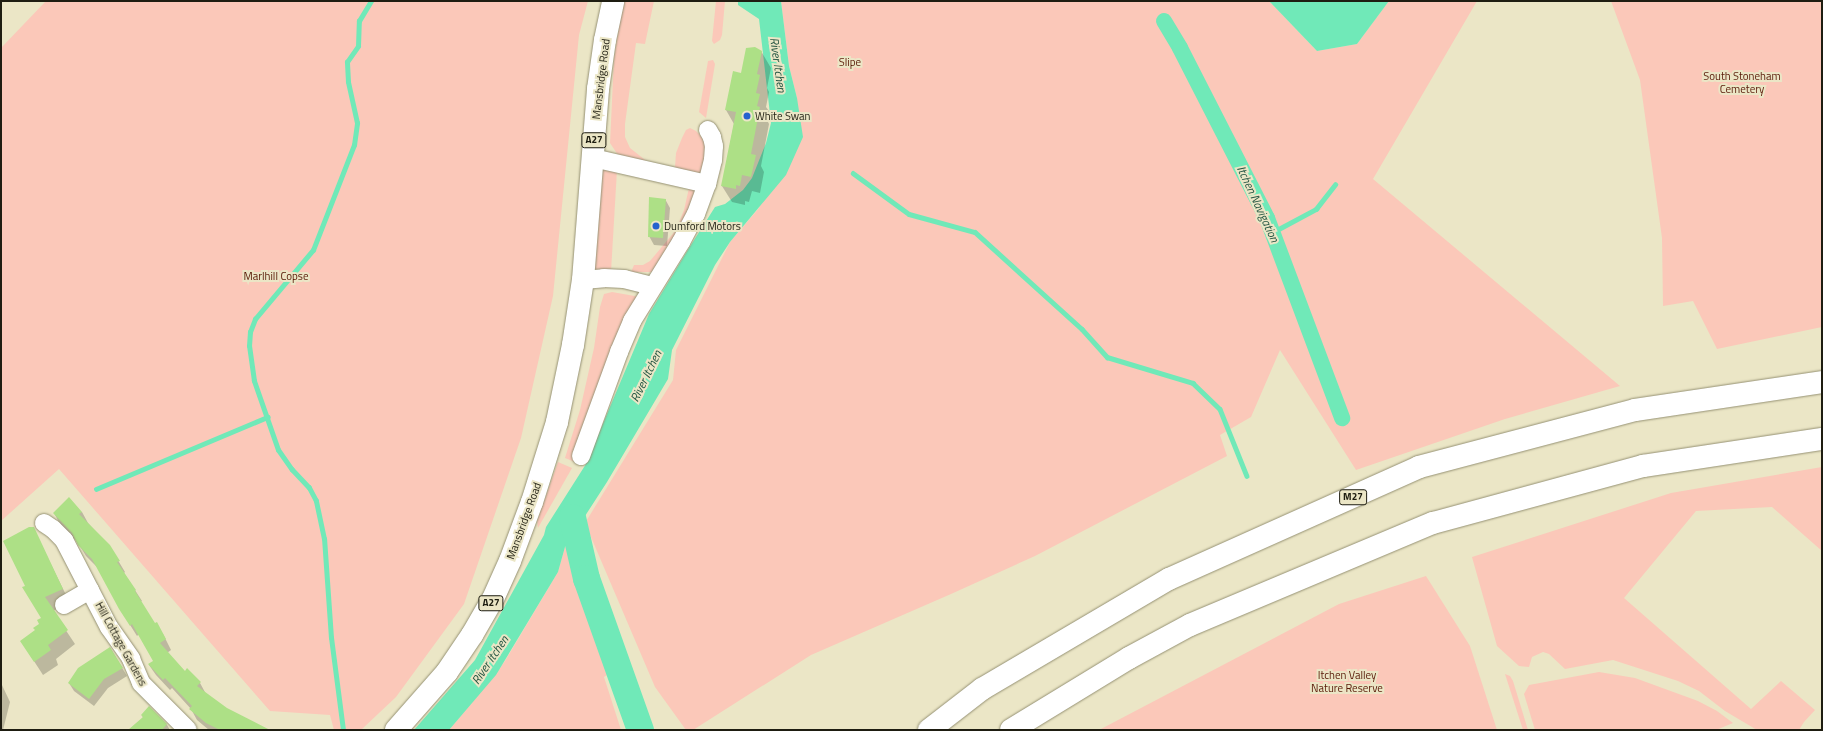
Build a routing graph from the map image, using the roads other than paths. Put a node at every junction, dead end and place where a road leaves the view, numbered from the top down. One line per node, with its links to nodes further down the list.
1 (613, 1): 3 (main road, Mansbridge Road / A27)
2 (708, 130): 4 (street)
3 (592, 158): 4 (street); 5 (main road, Mansbridge Road / A27)
4 (707, 184): 6 (street)
5 (583, 280): 6 (street); 14 (main road, Mansbridge Road / A27)
6 (652, 286): 9 (street)
7 (1822, 382): 15 (main road, M27)
8 (1822, 439): 16 (main road)
9 (581, 456)
10 (44, 523): 11 (street, Hill Cottage Gardens)
11 (90, 590): 12 (street, Hill Cottage Gardens); 13 (street, Hill Cottage Gardens)
12 (64, 605)
13 (188, 730)
14 (396, 730)
15 (929, 730)
16 (1011, 730)

